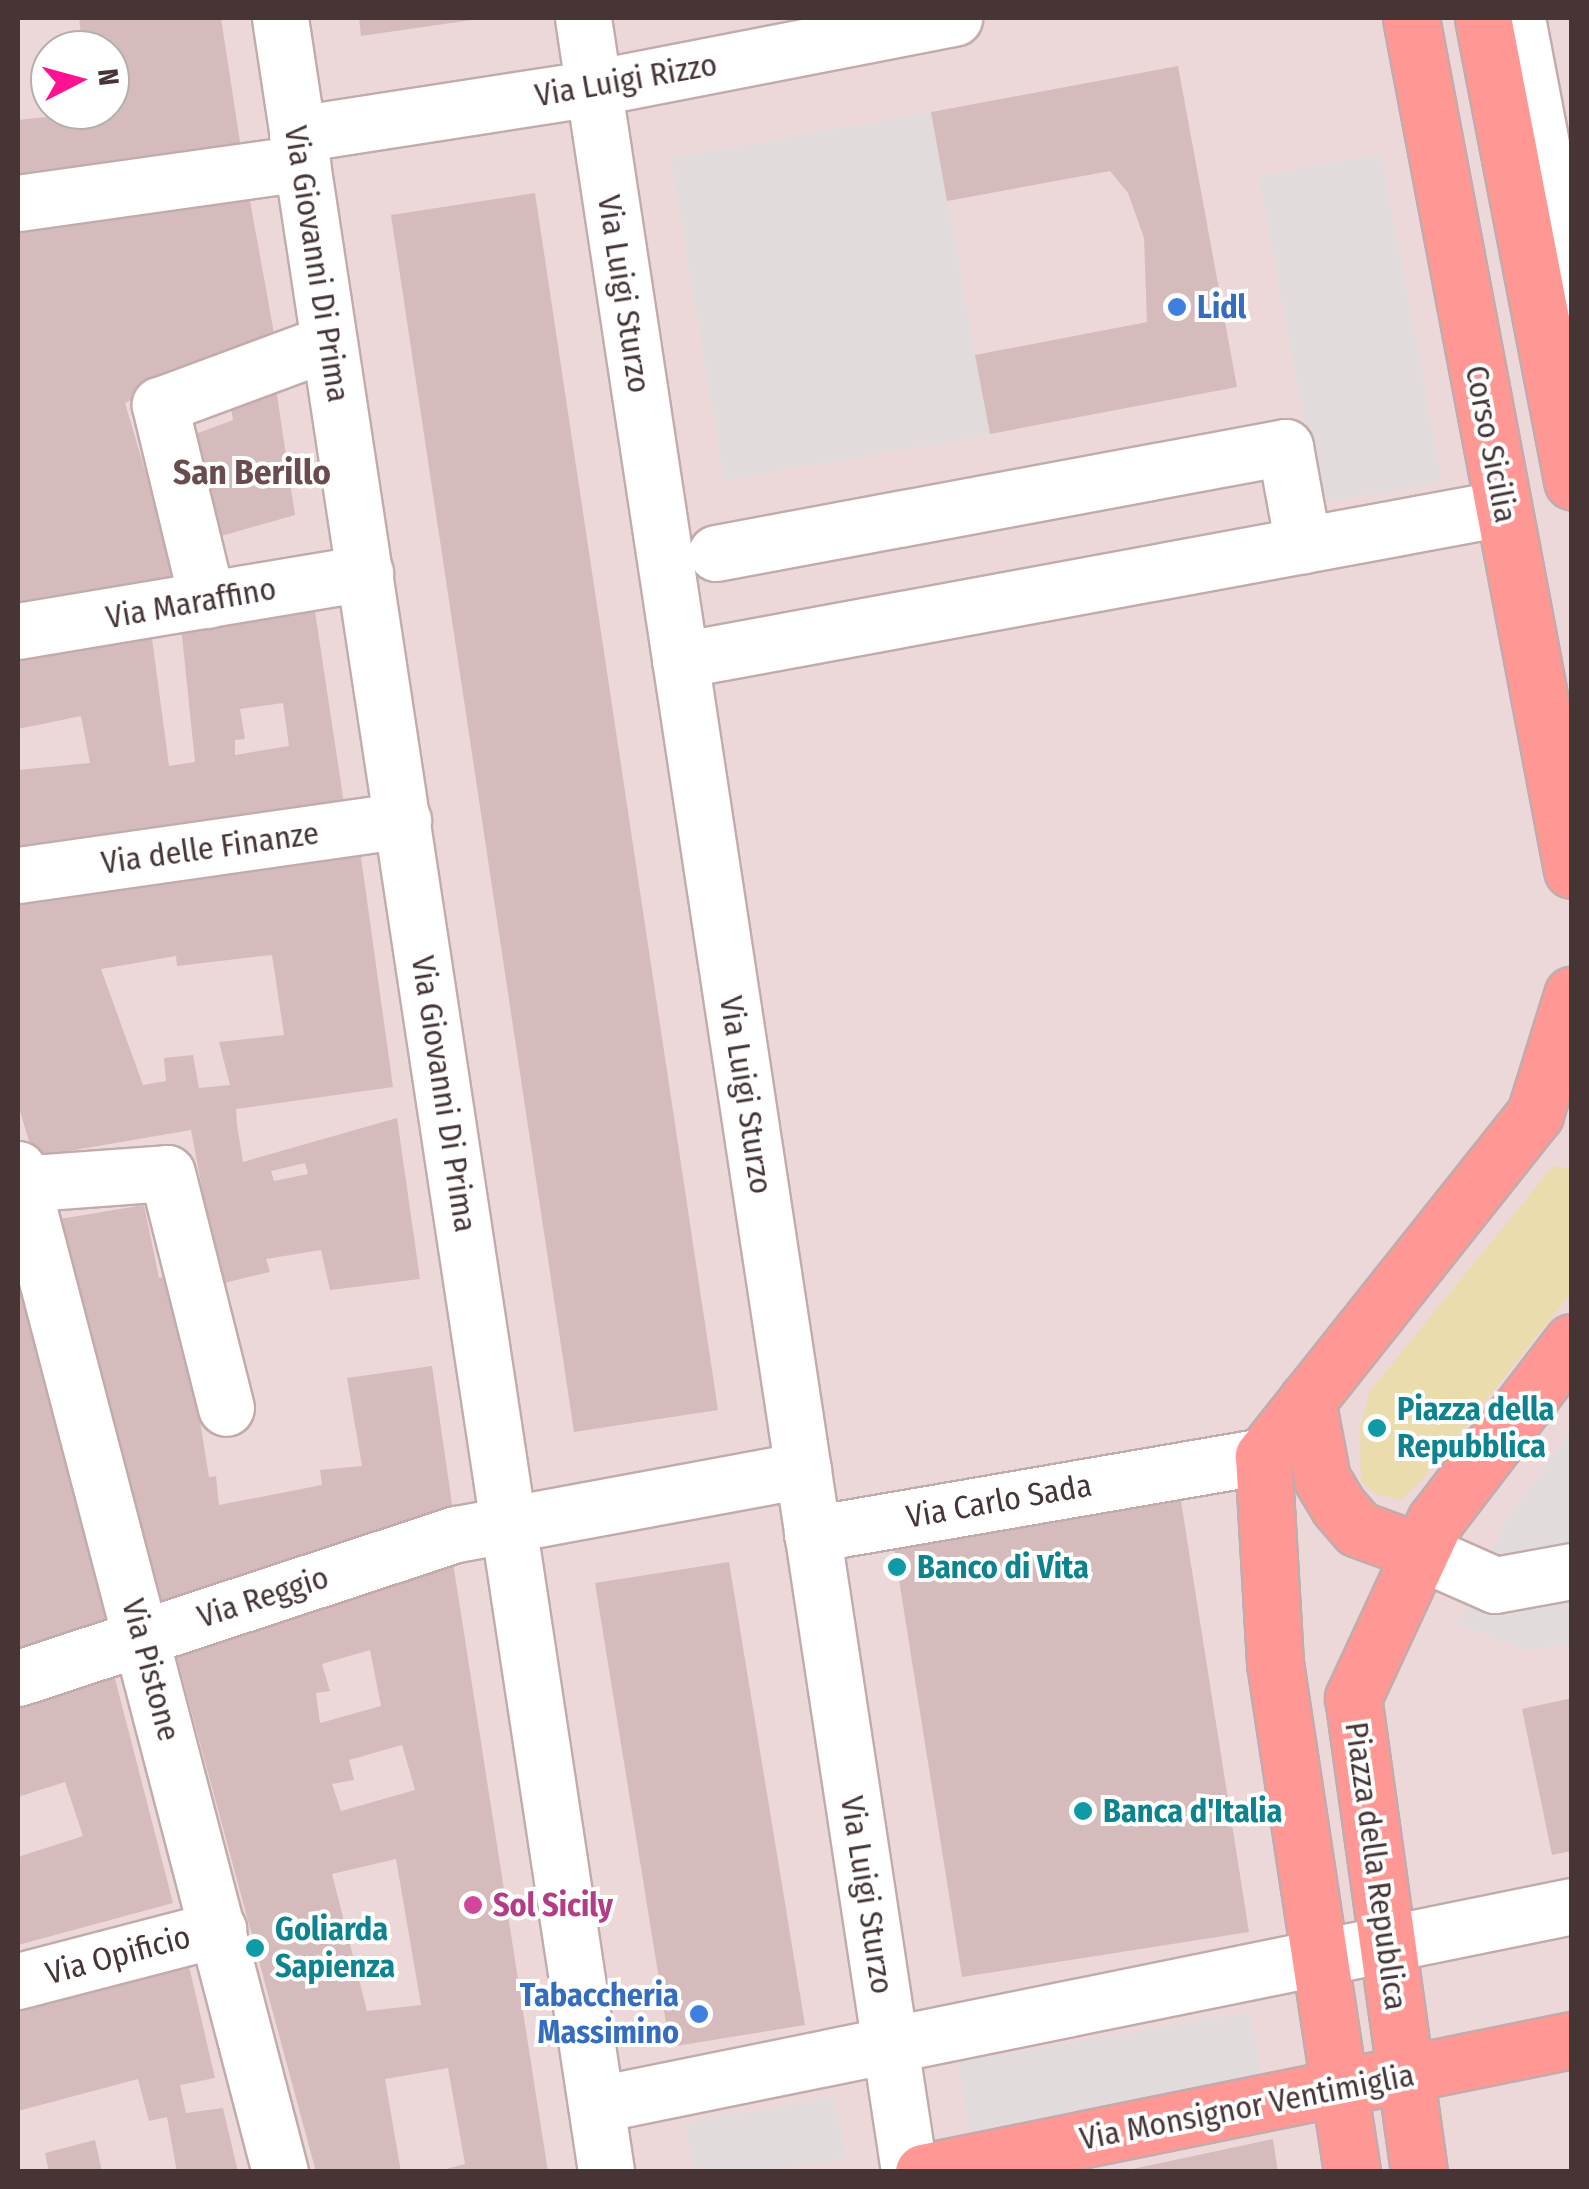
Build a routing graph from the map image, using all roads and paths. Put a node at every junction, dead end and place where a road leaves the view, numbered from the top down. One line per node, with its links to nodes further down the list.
1 (280, 18): 8 (street, Via Giovanni Di Prima)
2 (582, 18): 7 (street, Via Luigi Sturzo)
3 (954, 18): 7 (street, Via Luigi Rizzo)
4 (1411, 18): 13 (main road, Corso Sicilia)
5 (1483, 18): 12 (main road)
6 (1517, 18): 10 (street)
7 (593, 88): 8 (street, Via Luigi Rizzo); 19 (street, Via Luigi Sturzo)
8 (300, 148): 9 (street, Via Luigi Rizzo); 11 (street, Via Giovanni Di Prima)
9 (18, 204)
10 (1572, 306)
11 (330, 342): 16 (street, Via Giovanni Di Prima); 17 (street)
12 (1570, 466)
13 (1503, 508): 14 (street); 21 (main road, Corso Sicilia)
14 (1303, 545): 15 (street); 19 (street)
15 (716, 553)
16 (365, 573): 17 (street, Via Maraffino); 20 (street, Via Giovanni Di Prima)
17 (207, 600): 18 (street, Via Maraffino)
18 (18, 632)
19 (680, 660): 30 (street, Via Luigi Sturzo)
20 (403, 820): 22 (street, Via delle Finanze); 31 (street, Via Giovanni Di Prima)
21 (1572, 870)
22 (18, 876)
23 (1572, 995): 24 (main road)
24 (1553, 1126): 27 (main road)
25 (19, 1179): 28 (street); 35 (street, Via Pistone)
26 (1572, 1342): 33 (main road, Piazza della Republica)
27 (1307, 1400): 29 (main road); 33 (main road)
28 (226, 1408)
29 (1263, 1456): 32 (street, Via Carlo Sada); 40 (main road)
30 (803, 1470): 31 (street); 32 (street, Via Luigi Sturzo)
31 (510, 1522): 35 (street, Via Reggio); 46 (street, Via Giovanni Di Prima)
32 (812, 1534): 43 (street, Via Luigi Sturzo)
33 (1418, 1551): 34 (street); 39 (main road, Piazza della Republica)
34 (1572, 1571)
35 (143, 1636): 36 (street, Via Reggio); 38 (street, Via Pistone)
36 (18, 1678)
37 (1572, 1906): 39 (street)
38 (218, 1929): 41 (street, Via Opificio); 47 (street, Via Pistone)
39 (1388, 1946): 40 (street); 44 (main road, Piazza della Republica)
40 (1320, 1961): 43 (street); 45 (main road)
41 (18, 1981)
42 (1572, 2040): 44 (main road, Via Monsignor Ventimiglia)
43 (890, 2049): 46 (street); 49 (street, Via Luigi Sturzo)
44 (1405, 2075): 45 (main road, Via Monsignor Ventimiglia); 52 (main road, Piazza della Republica)
45 (1339, 2089): 50 (main road, Via Monsignor Ventimiglia); 51 (main road)
46 (598, 2104): 48 (street, Via Giovanni Di Prima)
47 (280, 2172)
48 (606, 2172)
49 (910, 2172)
50 (923, 2172)
51 (1352, 2172)
52 (1419, 2172)

